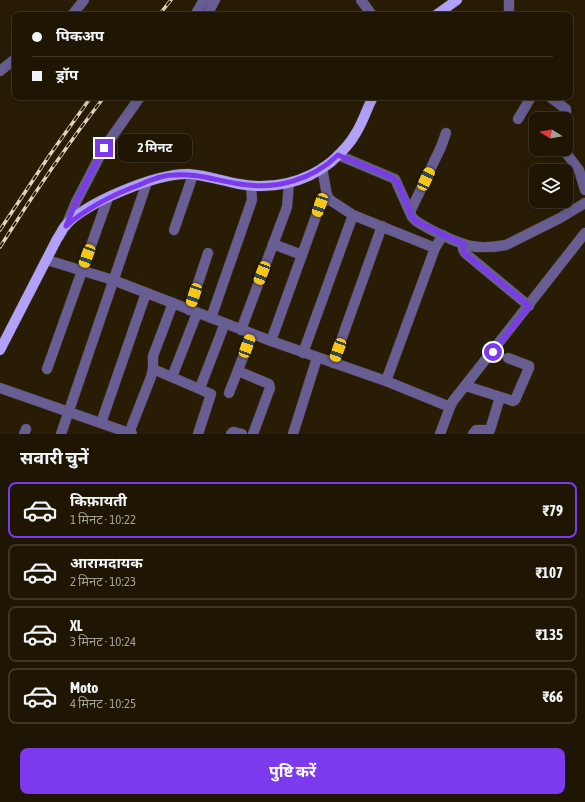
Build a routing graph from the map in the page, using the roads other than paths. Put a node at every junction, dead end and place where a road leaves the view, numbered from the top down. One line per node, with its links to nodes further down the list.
1 (84, 0): 7 (street)
2 (204, 0): 8 (street)
3 (215, 0): 9 (street)
4 (361, 0): 10 (street)
5 (457, 0): 11 (main road)
6 (509, 0): 12 (street)
7 (74, 12)
8 (197, 12)
9 (209, 12)
10 (370, 12)
11 (440, 12)
12 (509, 12)
13 (12, 61): 14 (street)
14 (0, 71)
15 (138, 100): 36 (street)
16 (372, 100): 22 (main road)
17 (529, 100): 20 (street)
18 (554, 100): 19 (street)
19 (566, 112)
20 (518, 119)
21 (446, 133): 34 (street)
22 (338, 155): 25 (main road); 34 (street)
23 (570, 156): 24 (street)
24 (582, 167): 30 (street)
25 (322, 168): 28 (main road); 32 (street)
26 (193, 175): 27 (main road); 29 (main road); 38 (street)
27 (147, 182): 31 (main road); 48 (street)
28 (289, 183): 29 (main road); 41 (street)
29 (251, 186): 53 (street)
30 (585, 190)
31 (108, 198): 36 (main road); 47 (street)
32 (330, 200): 35 (street); 45 (street)
33 (585, 203): 42 (street)
34 (410, 212): 40 (street)
35 (353, 215): 37 (street); 59 (street)
36 (66, 226): 46 (main road)
37 (382, 226): 43 (street); 62 (street)
38 (174, 230)
39 (585, 233): 51 (street)
40 (443, 235): 42 (street); 43 (street)
41 (273, 244): 45 (street); 55 (street)
42 (464, 244): 51 (street)
43 (435, 248): 67 (street)
44 (208, 253): 52 (street)
45 (302, 255): 57 (street)
46 (47, 260): 47 (street); 58 (main road)
47 (82, 271): 48 (street); 63 (street)
48 (113, 280): 49 (street); 74 (street)
49 (146, 293): 50 (street); 75 (street)
50 (173, 303): 52 (street); 64 (street)
51 (529, 306): 68 (street)
52 (193, 311): 53 (street); 66 (street)
53 (211, 318): 54 (street)
54 (225, 323): 55 (street); 70 (street)
55 (241, 330): 56 (street)
56 (252, 334): 57 (street); 65 (street)
57 (271, 342): 59 (street)
58 (0, 350)
59 (303, 353): 60 (street)
60 (317, 358): 62 (street); 82 (street)
61 (508, 358): 72 (street)
62 (333, 364): 67 (street)
63 (47, 369)
64 (153, 369): 66 (street); 76 (street)
65 (238, 371): 71 (street); 81 (street)
66 (172, 377): 70 (street)
67 (386, 381): 73 (street)
68 (466, 386): 72 (street); 73 (street)
69 (0, 388): 74 (street)
70 (200, 388): 78 (street)
71 (230, 393)
72 (500, 397): 84 (street)
73 (450, 407): 83 (street)
74 (69, 412): 75 (street); 77 (street)
75 (101, 423): 76 (street)
76 (130, 433)
77 (60, 434)
78 (198, 434)
79 (231, 434): 80 (street)
80 (242, 434)
81 (253, 434)
82 (293, 434)
83 (440, 434)
84 (473, 434)

